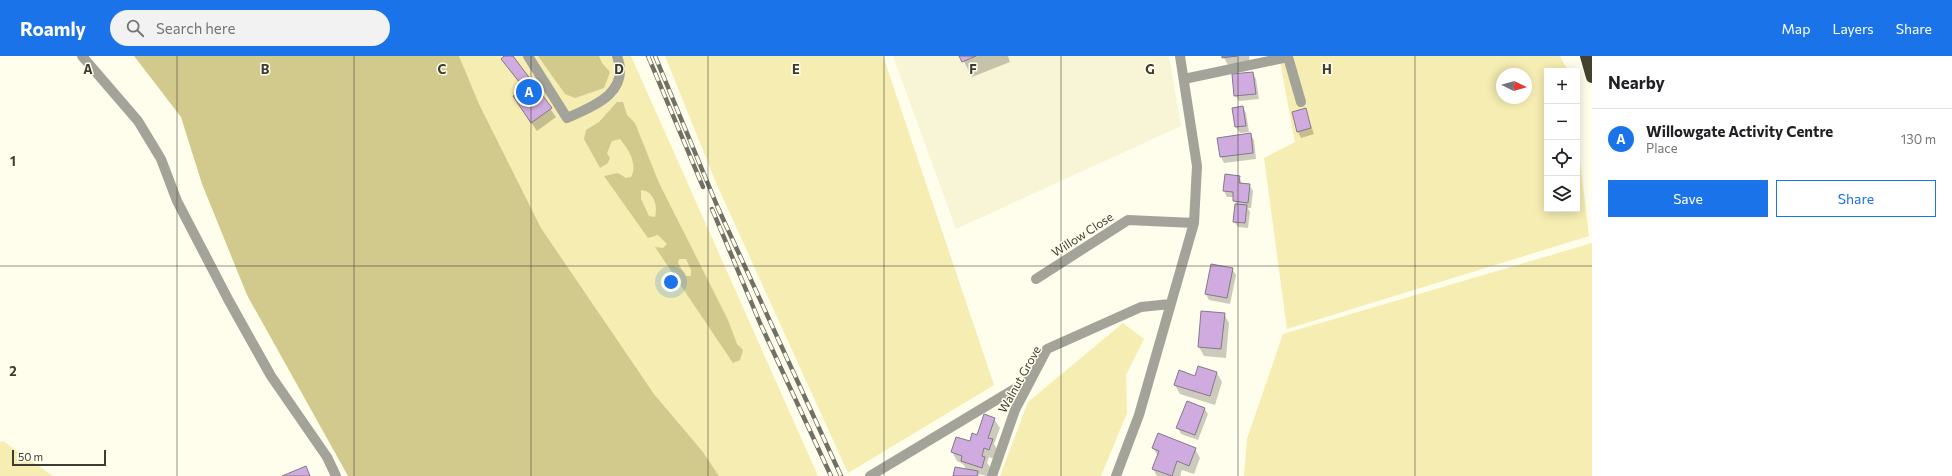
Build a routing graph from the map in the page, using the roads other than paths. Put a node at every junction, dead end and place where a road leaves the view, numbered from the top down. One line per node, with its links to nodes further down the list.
1 (82, 56): 13 (street)
2 (528, 56): 3 (street)
3 (617, 56)
4 (1180, 56): 7 (street)
5 (1586, 56): 6 (highway)
6 (1592, 77)
7 (1184, 79): 8 (street); 9 (street)
8 (1301, 102)
9 (1194, 223): 10 (street, Willow Close); 11 (street)
10 (1036, 279)
11 (1170, 304): 12 (street, Walnut Grove); 16 (street)
12 (1032, 379): 14 (street); 15 (street, Walnut Grove)
13 (336, 476)
14 (870, 476)
15 (992, 476)
16 (1116, 476)

